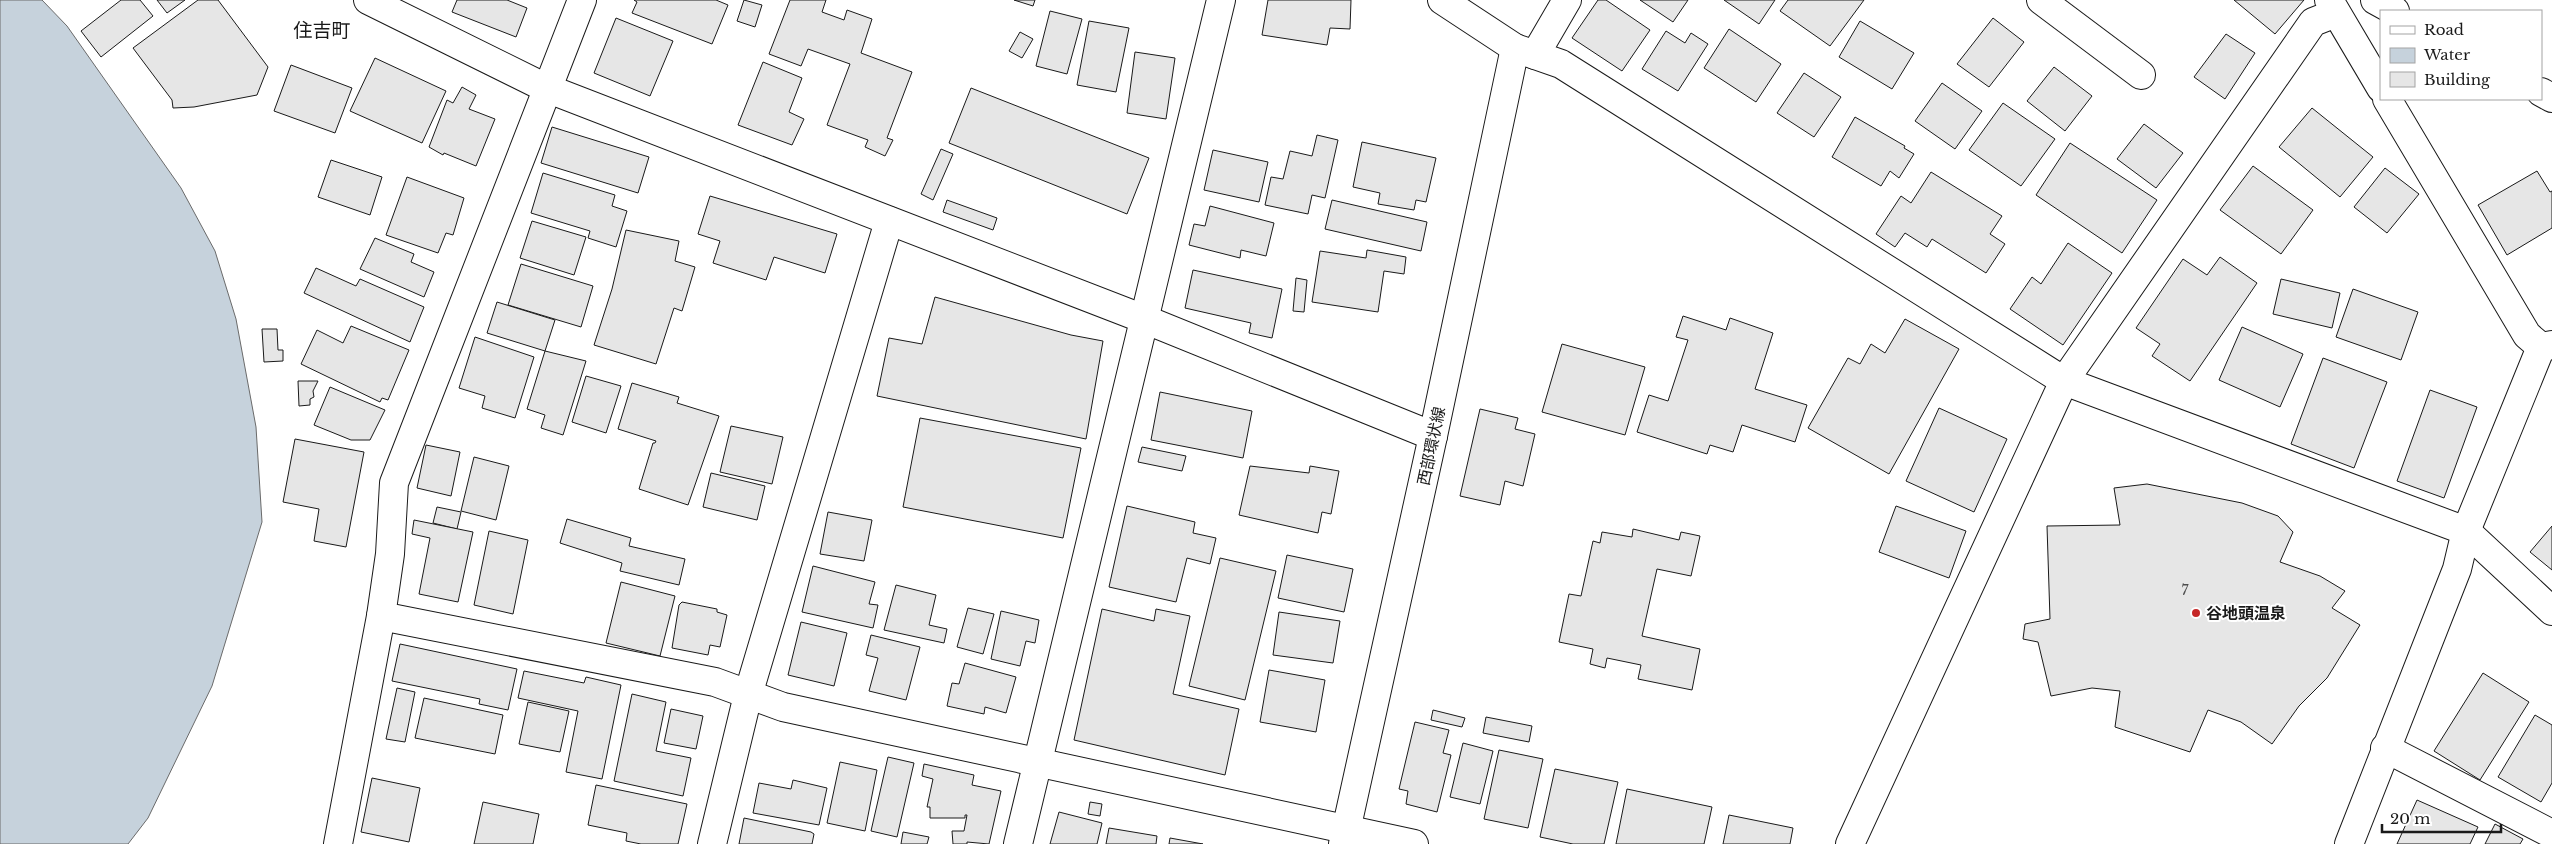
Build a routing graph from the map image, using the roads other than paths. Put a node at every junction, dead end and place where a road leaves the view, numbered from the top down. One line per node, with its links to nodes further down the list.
1 (368, 0): 13 (street)
2 (582, 0): 13 (street)
3 (1221, 0): 16 (street)
4 (1442, 0): 10 (street)
5 (1567, 0): 10 (street, 西部環状線)
6 (2041, 0): 11 (street)
7 (2374, 0): 9 (street)
8 (2333, 7): 12 (street); 18 (street)
9 (2393, 10)
10 (1525, 51): 18 (street); 19 (street, 西部環状線)
11 (2141, 75)
12 (2380, 86)
13 (546, 88): 15 (street); 22 (street)
14 (2388, 100): 17 (street)
15 (889, 221): 16 (street); 23 (street)
16 (1144, 319): 19 (street); 25 (street)
17 (2546, 346): 20 (street)
18 (2064, 381): 20 (street); 32 (street)
19 (1433, 436): 27 (street, 西部環状線)
20 (2466, 531): 21 (street); 24 (street)
21 (2552, 611)
22 (381, 616): 23 (street); 28 (street)
23 (748, 695): 25 (street); 29 (street)
24 (2385, 748): 26 (street); 33 (street)
25 (1037, 762): 27 (street); 30 (street)
26 (2552, 834)
27 (1345, 836): 31 (street)
28 (338, 844)
29 (712, 844)
30 (1018, 844)
31 (1414, 844)
32 (1850, 844)
33 (2349, 844)

